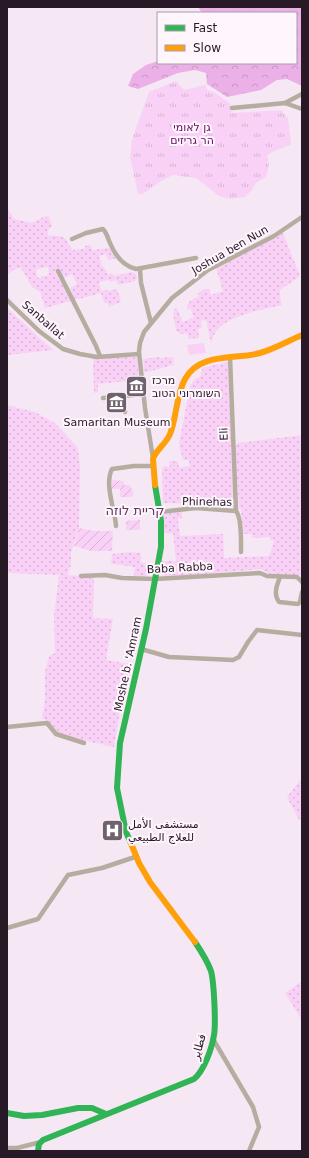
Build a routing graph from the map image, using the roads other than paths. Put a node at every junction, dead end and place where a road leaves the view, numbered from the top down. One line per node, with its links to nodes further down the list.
1 (302, 94): 2 (street)
2 (285, 103): 3 (street); 4 (street)
3 (232, 108)
4 (302, 109)
5 (302, 217): 11 (street, Joshua ben Nun)
6 (72, 239): 8 (street)
7 (196, 258): 8 (street)
8 (140, 269): 11 (street)
9 (58, 270): 14 (street)
10 (7, 300): 14 (street, Sanballat)
11 (151, 323): 13 (street, Joshua ben Nun)
12 (302, 335): 15 (street)
13 (139, 354): 14 (street, Sanballat); 16 (street, Joshua ben Nun)
14 (100, 356)
15 (230, 357): 20 (street); 22 (street, Eli)
16 (144, 394): 17 (street); 20 (street, Joshua ben Nun)
17 (124, 396): 18 (street); 19 (street)
18 (103, 398)
19 (125, 412)
20 (153, 459): 21 (street, Moshe b. 'Amram)
21 (153, 466): 23 (street, Moshe b. 'Amram); 24 (street)
22 (236, 511): 23 (street, Phinehas); 25 (street, Phinehas)
23 (160, 512): 28 (street, Moshe b. 'Amram)
24 (116, 526)
25 (241, 552)
26 (81, 576): 28 (street, Baba Rabba)
27 (280, 577): 28 (street, Baba Rabba); 29 (street, Baba Rabba); 30 (street)
28 (154, 579): 32 (street, Moshe b. 'Amram)
29 (302, 582)
30 (302, 592)
31 (302, 635): 32 (street)
32 (142, 649): 35 (street, Moshe b. 'Amram)
33 (7, 727): 34 (street)
34 (84, 743)
35 (135, 856): 36 (street, Moshe b. 'Amram); 37 (street)
36 (139, 864): 38 (street, فطاير)
37 (7, 928)
38 (213, 1039): 40 (street, فطاير); 44 (street)
39 (7, 1113): 40 (street)
40 (106, 1114): 41 (street, فطاير)
41 (41, 1142): 42 (street); 43 (street)
42 (7, 1148)
43 (38, 1151)
44 (249, 1151)

